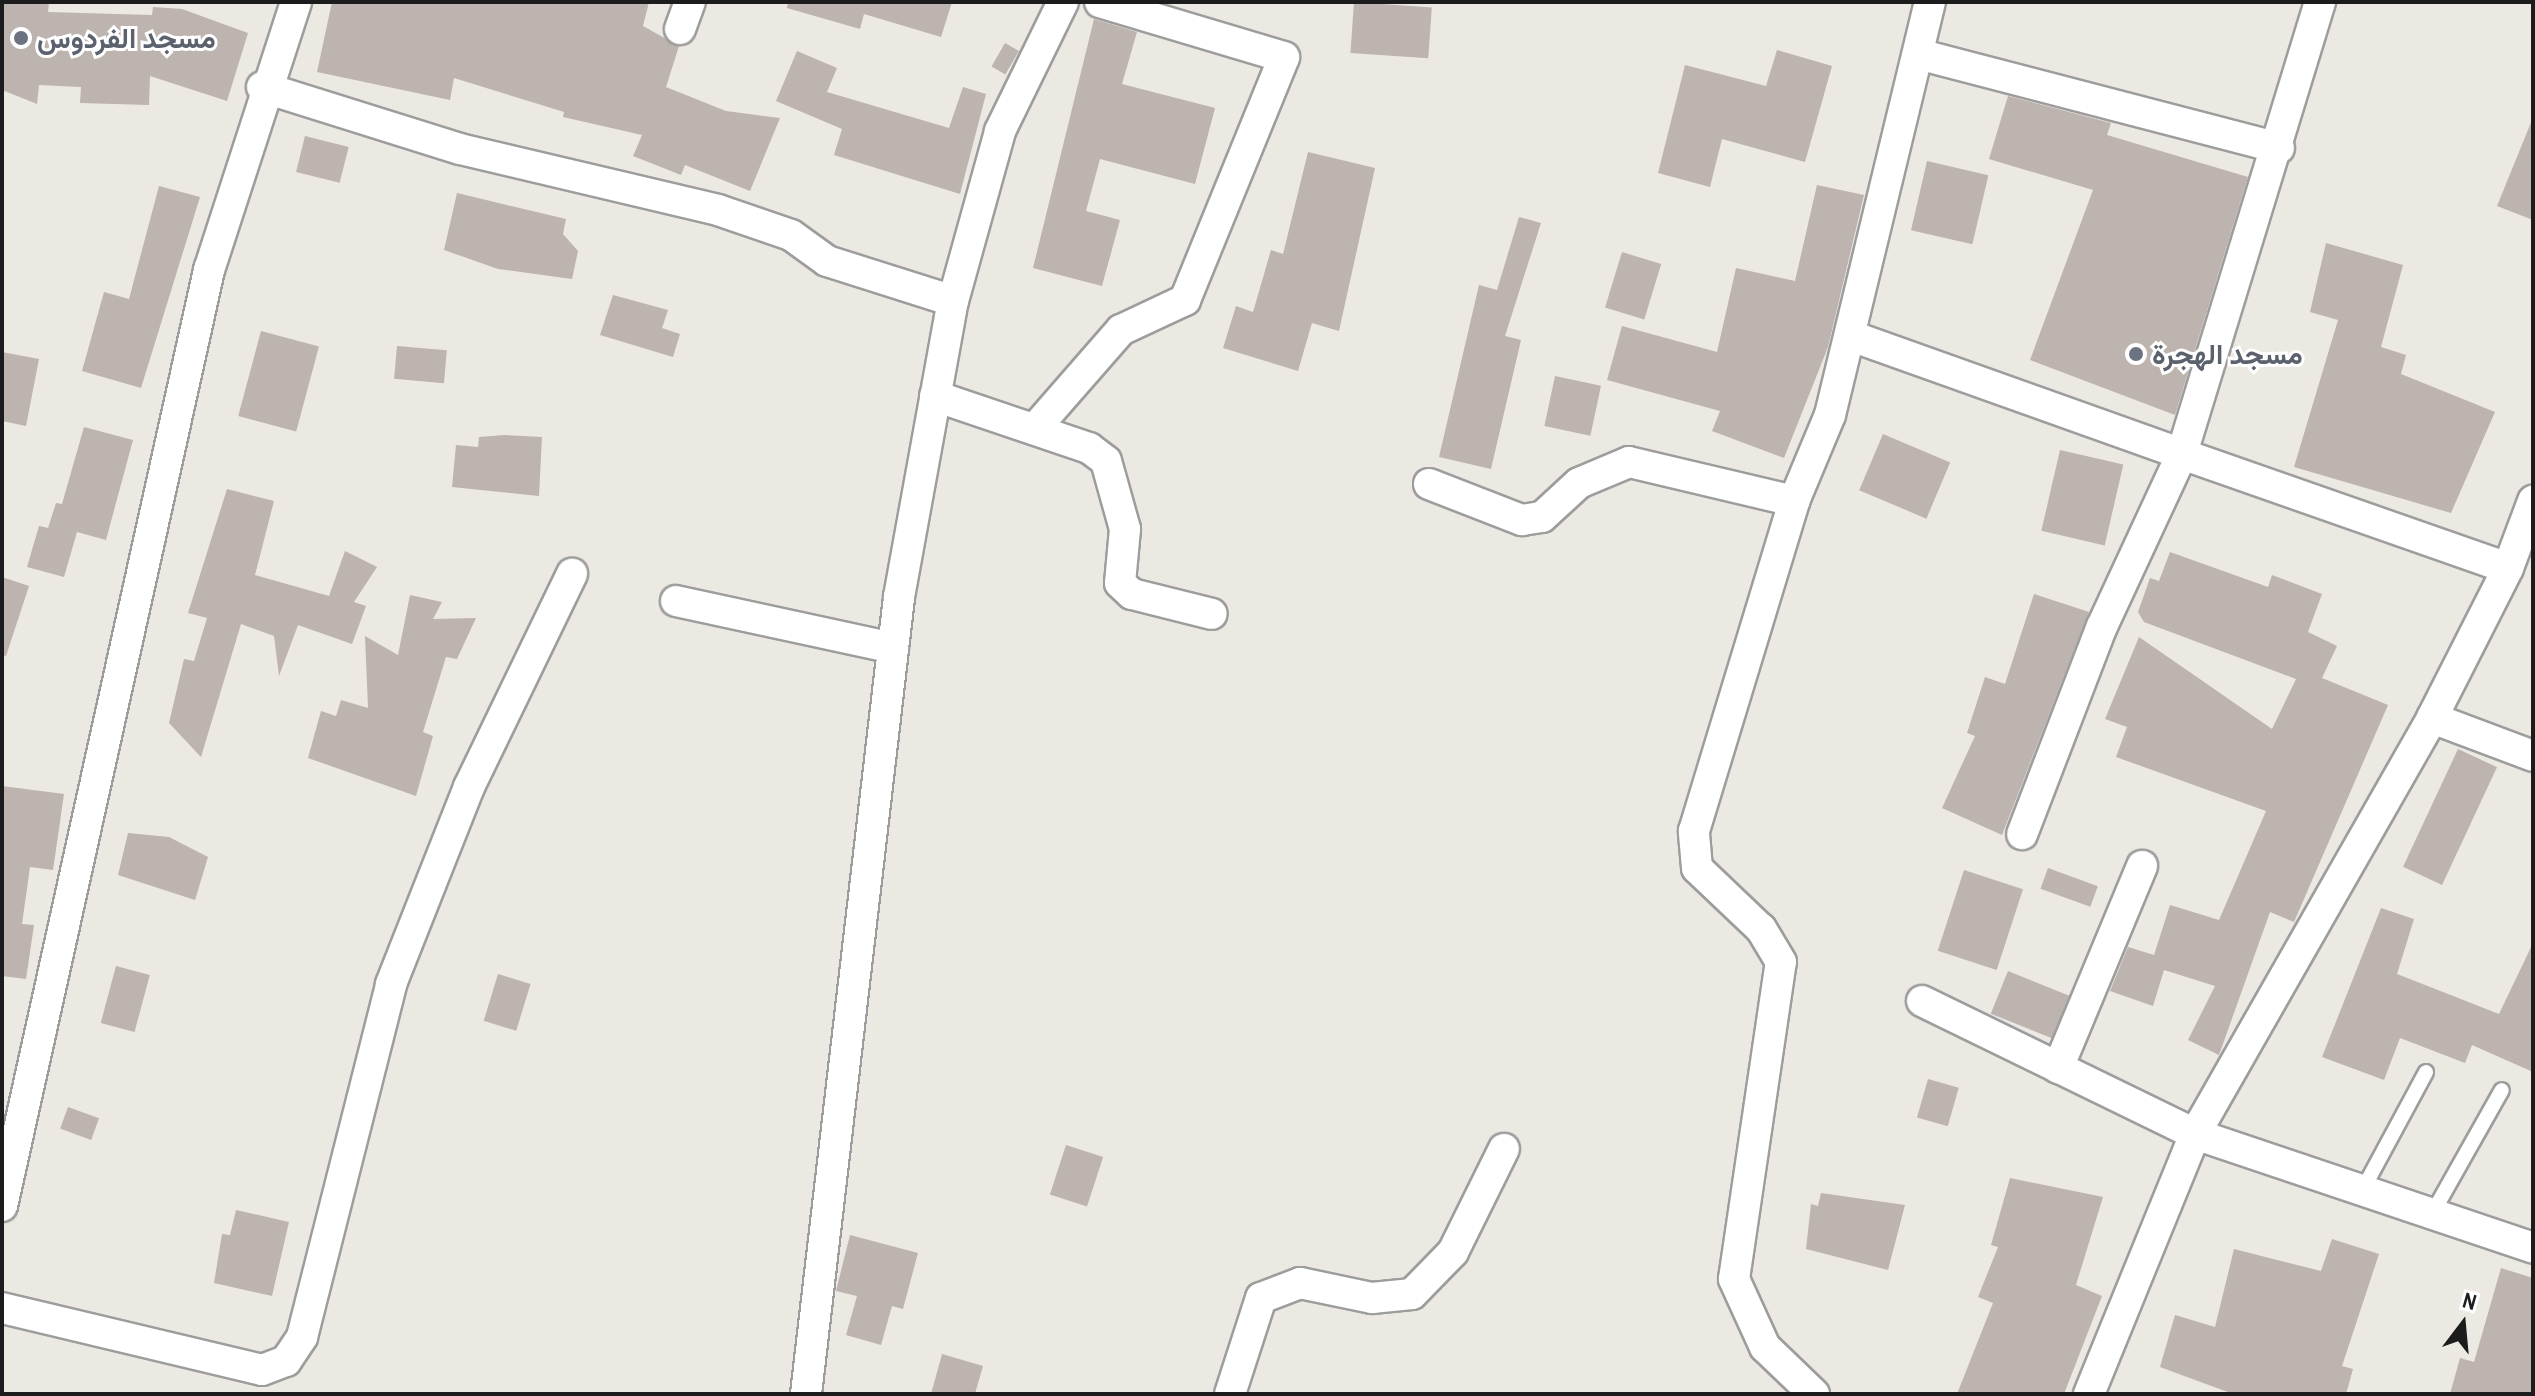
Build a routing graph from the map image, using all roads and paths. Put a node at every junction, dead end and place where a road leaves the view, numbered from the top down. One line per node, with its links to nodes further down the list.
1 (296, 2): 7 (street)
2 (1063, 2): 9 (street)
3 (1100, 2): 12 (street)
4 (1930, 2): 6 (street)
5 (2320, 2): 8 (street)
6 (1918, 54): 8 (street); 10 (street)
7 (262, 87): 9 (street); 34 (street)
8 (2279, 148): 13 (street)
9 (953, 301): 11 (street)
10 (1851, 336): 13 (street); 15 (street)
11 (935, 396): 12 (street); 22 (street)
12 (1038, 425): 21 (street)
13 (2182, 454): 18 (street); 25 (street)
14 (1429, 484): 15 (street)
15 (1794, 501): 40 (street)
16 (2533, 501): 17 (street)
17 (2528, 535): 18 (street)
18 (2508, 568): 23 (street)
19 (572, 574): 37 (street)
20 (676, 601): 22 (street)
21 (1212, 614)
22 (893, 648): 38 (street)
23 (2432, 718): 24 (street); 31 (street)
24 (2533, 756)
25 (2022, 834)
26 (2142, 866): 28 (street)
27 (1922, 1001): 28 (street)
28 (2058, 1068): 31 (street)
29 (2426, 1072): 33 (lane)
30 (2502, 1090): 35 (lane)
31 (2195, 1134): 33 (street); 41 (street)
32 (1504, 1149): 39 (street)
33 (2362, 1191): 35 (street)
34 (2, 1206)
35 (2432, 1214): 36 (street)
36 (2533, 1248)
37 (2, 1308)
38 (806, 1394)
39 (1230, 1394)
40 (1814, 1394)
41 (2089, 1394)

